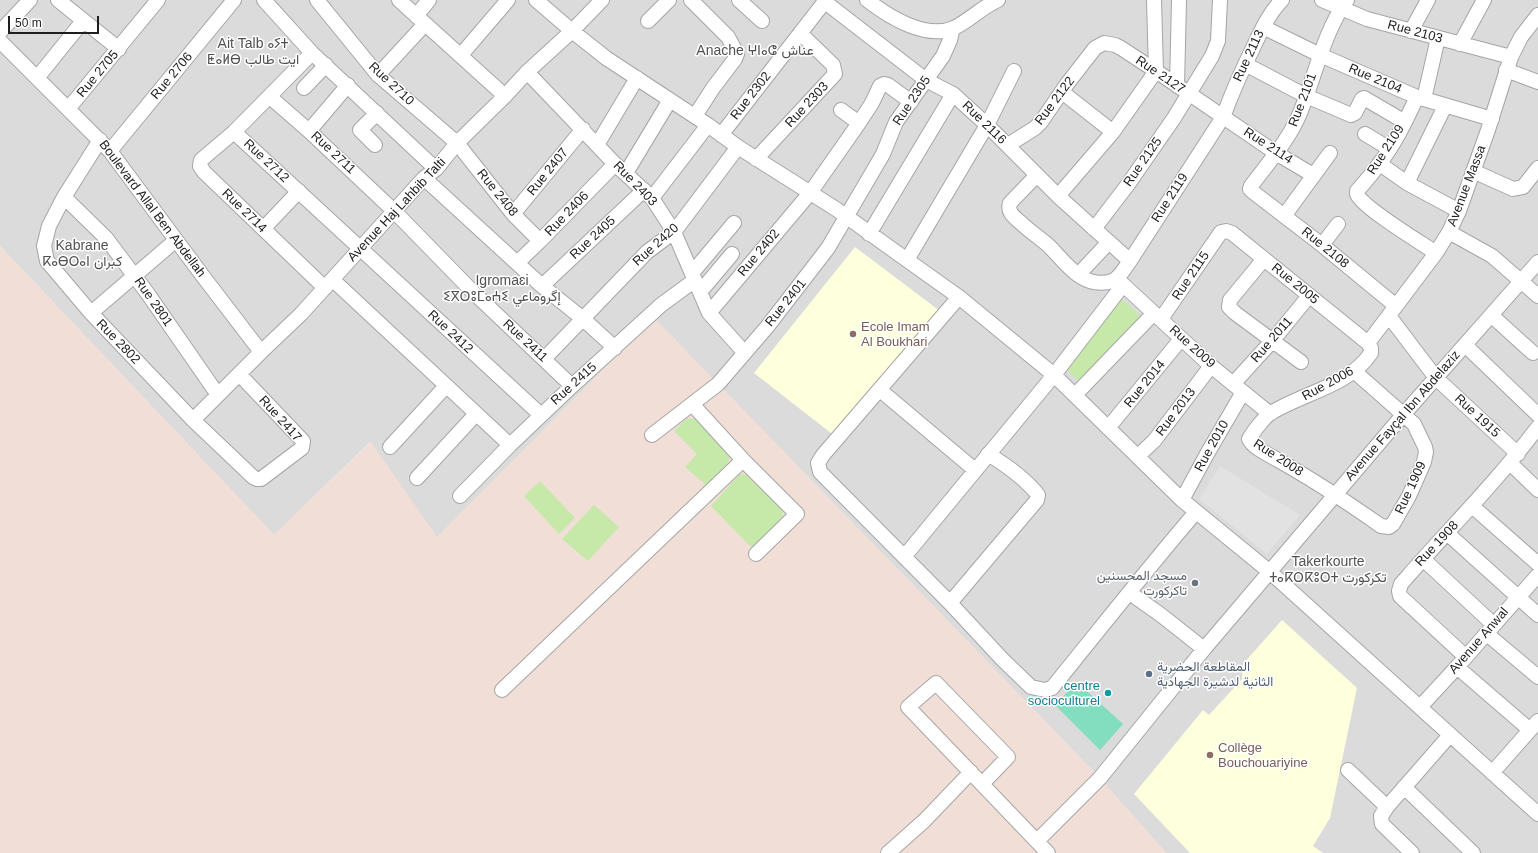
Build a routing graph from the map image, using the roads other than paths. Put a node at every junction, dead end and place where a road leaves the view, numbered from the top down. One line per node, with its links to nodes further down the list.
1 (30, 0): 36 (street)
2 (58, 0): 29 (street)
3 (158, 0): 42 (street, Rue 2705)
4 (234, 0): 92 (street, Rue 2706)
5 (264, 0): 43 (street)
6 (317, 0): 52 (street, Rue 2710)
7 (398, 0): 28 (street)
8 (429, 0): 28 (street)
9 (508, 0): 44 (street)
10 (536, 0): 35 (street)
11 (602, 0): 35 (street, Avenue Haj Lahbib Talti)
12 (669, 0): 30 (street)
13 (691, 0): 72 (street)
14 (739, 0): 31 (street)
15 (867, 0): 33 (street)
16 (998, 0): 26 (street)
17 (1154, 0): 50 (street)
18 (1180, 0): 59 (street)
19 (1220, 0): 59 (street, Rue 2125)
20 (1282, 0): 32 (street, Rue 2113)
21 (1322, 0): 25 (street, Rue 2103)
22 (1428, 0): 34 (street)
23 (1484, 0): 40 (street)
24 (825, 1): 37 (street, Rue 2302); 55 (street, Rue 2116)
25 (1344, 4): 34 (street, Rue 2103); 45 (street, Rue 2101)
26 (981, 5): 33 (street)
27 (1538, 15): 47 (street, Avenue Massa)
28 (421, 20): 44 (street); 52 (street)
29 (83, 21): 42 (street); 53 (street)
30 (648, 21)
31 (762, 21)
32 (1263, 27): 45 (street, Rue 2104); 46 (street, Rue 2113)
33 (954, 28): 55 (street, Rue 2305)
34 (1411, 30): 38 (street, Rue 2103)
35 (572, 31): 51 (street, Avenue Haj Lahbib Talti); 54 (street)
36 (0, 32)
37 (800, 33): 83 (street, Rue 2302); 95 (street, Rue 2303)
38 (1438, 38): 40 (street, Rue 2103); 65 (street, Rue 2109)
39 (0, 41): 53 (street, Boulevard Allal Ben Abdellah)
40 (1460, 44): 47 (street, Rue 2103)
41 (1095, 48): 50 (street, Rue 2127); 60 (street, Rue 2122)
42 (119, 50): 69 (street, Rue 2705)
43 (312, 52): 48 (street); 64 (street, Rue 2712)
44 (461, 55): 62 (street)
45 (1320, 55): 63 (street, Rue 2101); 65 (street, Rue 2104)
46 (1245, 64): 63 (street); 73 (street, Rue 2113)
47 (1509, 64): 56 (street, Rue 2103); 74 (street, Avenue Massa)
48 (326, 65): 57 (street); 58 (street)
49 (1014, 71): 78 (street)
50 (1156, 71): 59 (street, Rue 2127); 82 (street)
51 (527, 72): 62 (street, Avenue Haj Lahbib Talti); 79 (street, Rue 2403)
52 (378, 75): 86 (street, Rue 2710)
53 (37, 78): 69 (street, Boulevard Allal Ben Abdellah)
54 (638, 78): 66 (street); 88 (street)
55 (926, 80): 61 (street, Rue 2116); 67 (street, Rue 2305)
56 (1538, 82)
57 (348, 84): 71 (street); 80 (street)
58 (304, 88)
59 (1183, 90): 73 (street, Rue 2127); 120 (street, Rue 2125)
60 (1062, 92): 82 (street); 89 (street, Rue 2122)
61 (953, 94): 78 (street, Rue 2116); 124 (street)
62 (506, 96): 86 (street, Avenue Haj Lahbib Talti)
63 (1306, 96): 75 (street); 93 (street, Rue 2101)
64 (270, 97): 80 (street, Rue 2711); 81 (street, Rue 2712)
65 (1420, 98): 68 (street, Rue 2104); 75 (street, Rue 2109)
66 (670, 100): 72 (street); 101 (street)
67 (911, 102): 76 (street, Rue 2402); 116 (street, Rue 2305)
68 (1445, 106): 74 (street, Rue 2104); 105 (street)
69 (68, 109): 85 (street, Boulevard Allal Ben Abdellah)
70 (841, 110): 76 (street)
71 (377, 113): 87 (street); 99 (street)
72 (695, 116): 77 (street)
73 (1223, 116): 93 (street, Rue 2114); 134 (street, Rue 2119)
74 (1492, 119): 100 (street, Avenue Massa)
75 (1405, 122): 91 (street, Rue 2109)
76 (859, 123): 107 (street, Rue 2402)
77 (708, 125): 83 (street); 109 (street, Rue 2405)
78 (987, 125): 89 (street, Rue 2116); 133 (street)
79 (583, 129): 88 (street, Rue 2403); 114 (street, Rue 2407)
80 (309, 131): 112 (street, Rue 2711)
81 (234, 132): 106 (street, Rue 2712); 119 (street, Rue 2714)
82 (1113, 132): 110 (street)
83 (721, 134): 90 (street)
84 (1365, 134): 91 (street)
85 (100, 140): 92 (street, Boulevard Allal Ben Abdellah); 111 (street)
86 (457, 143): 99 (street, Avenue Haj Lahbib Talti); 114 (street, Rue 2408)
87 (375, 144)
88 (597, 145): 96 (street, Rue 2403)
89 (1008, 145): 102 (street, Rue 2116)
90 (738, 147): 95 (street); 121 (street, Rue 2420)
91 (1390, 149): 97 (street, Rue 2109)
92 (110, 151): 125 (street, Boulevard Allal Ben Abdellah)
93 (1276, 153): 103 (street, Rue 2114); 108 (street, Rue 2101)
94 (1330, 153): 103 (street)
95 (756, 159): 107 (street)
96 (615, 164): 101 (street, Rue 2403); 126 (street, Rue 2406)
97 (1380, 164): 105 (street); 130 (street, Rue 2109)
98 (1538, 168): 100 (street)
99 (436, 169): 104 (street, Avenue Haj Lahbib Talti)
100 (1472, 171): 113 (street, Avenue Massa)
101 (626, 173): 109 (street, Rue 2403)
102 (1036, 175): 110 (street, Rue 2116); 137 (street)
103 (1313, 175): 115 (street)
104 (424, 178): 112 (street, Avenue Haj Lahbib Talti); 136 (street)
105 (1407, 183): 113 (street)
106 (299, 191): 119 (street); 129 (street, Rue 2712)
107 (810, 192): 116 (street); 149 (street, Rue 2402)
108 (1253, 192): 115 (street, Rue 2108)
109 (648, 194): 121 (street, Rue 2403); 143 (street, Rue 2405)
110 (1058, 196): 120 (street, Rue 2116)
111 (64, 197): 138 (street, Rue 2801); 148 (street, Rue 2802)
112 (394, 211): 129 (street, Avenue Haj Lahbib Talti); 161 (street, Rue 2411)
113 (1459, 211): 123 (street, Avenue Massa)
114 (513, 214): 126 (street, Rue 2408)
115 (1284, 216): 128 (street, Rue 2108)
116 (847, 217): 124 (street); 159 (street, Rue 2401)
117 (734, 222): 141 (street)
118 (1338, 224): 128 (street)
119 (263, 229): 142 (street, Rue 2714)
120 (1094, 229): 127 (street, Rue 2116)
121 (674, 232): 141 (street, Rue 2403); 152 (street, Rue 2420)
122 (1221, 232): 132 (street, Rue 2005); 151 (street, Rue 2115)
123 (1449, 232): 130 (street, Avenue Massa); 140 (street)
124 (869, 234): 133 (street)
125 (176, 240): 138 (street); 158 (street, Boulevard Allal Ben Abdellah)
126 (540, 241): 136 (street, Rue 2406)
127 (1109, 242): 134 (street, Rue 2116); 137 (street)
128 (1322, 245): 147 (street, Rue 2108)
129 (360, 249): 142 (street, Avenue Haj Lahbib Talti); 177 (street, Rue 2412)
130 (1436, 252): 147 (street, Avenue Massa)
131 (732, 254): 141 (street)
132 (1264, 259): 144 (street, Rue 2005); 154 (street)
133 (907, 260): 146 (street)
134 (1130, 261): 139 (street, Rue 2119)
135 (1538, 262): 140 (street, Avenue Fayçal Ibn Abdelaziz)
136 (517, 263): 143 (street)
137 (1078, 275): 139 (street)
138 (134, 276): 148 (street); 172 (street, Rue 2801)
139 (1120, 281): 151 (street, Rue 2009); 166 (street, Rue 2119)
140 (1521, 281): 145 (street); 150 (street, Avenue Fayçal Ibn Abdelaziz)
141 (696, 282): 149 (street, Rue 2403); 157 (street, Rue 2415)
142 (329, 284): 158 (street, Avenue Haj Lahbib Talti); 168 (street, Rue 2714)
143 (542, 286): 152 (street)
144 (1309, 296): 154 (street, Rue 2011); 155 (street, Rue 2005)
145 (1538, 296)
146 (959, 297): 166 (street); 171 (street)
147 (1392, 311): 155 (street, Avenue Massa); 167 (street, Rue 2108)
148 (91, 313): 180 (street, Rue 2802)
149 (709, 313): 159 (street, Rue 2403)
150 (1491, 315): 156 (street, Avenue Fayçal Ibn Abdelaziz); 160 (street)
151 (1158, 316): 153 (street, Rue 2009); 173 (street, Rue 2115)
152 (582, 318): 157 (street); 161 (street, Rue 2420)
153 (1181, 339): 163 (street, Rue 2009); 182 (street, Rue 2014)
154 (1273, 340): 162 (street); 170 (street, Rue 2011)
155 (1368, 343): 164 (street, Rue 2006)
156 (1464, 345): 167 (street, Avenue Fayçal Ibn Abdelaziz); 179 (street)
157 (615, 348): 169 (street, Rue 2415)
158 (261, 352): 165 (street, Avenue Haj Lahbib Talti)
159 (744, 352): 174 (street, Rue 2401)
160 (1533, 353)
161 (544, 359): 169 (street, Rue 2411)
162 (1301, 362)
163 (1211, 366): 170 (street, Rue 2009); 187 (street, Rue 2013)
164 (1354, 371): 175 (street, Rue 2006); 178 (street)
165 (239, 374): 172 (street, Avenue Haj Lahbib Talti); 180 (street, Rue 2417)
166 (1054, 375): 173 (street); 186 (street, Rue 2119)
167 (1436, 378): 178 (street, Avenue Fayçal Ibn Abdelaziz); 188 (street, Rue 1915)
168 (446, 386): 176 (street, Rue 2714); 185 (street)
169 (572, 386): 177 (street, Rue 2415)
170 (1238, 388): 175 (street, Rue 2009); 195 (street, Rue 2010)
171 (880, 390): 190 (street); 200 (street)
172 (218, 395): 180 (street, Avenue Haj Lahbib Talti)
173 (1075, 395): 182 (street)
174 (692, 404): 183 (street, Rue 2401); 189 (street)
175 (1270, 413): 193 (street, Rue 2008)
176 (476, 414): 184 (street, Rue 2714); 191 (street)
177 (541, 415): 184 (street, Rue 2415)
178 (1403, 415): 193 (street, Avenue Fayçal Ibn Abdelaziz); 193 (street, Rue 1909)
179 (1538, 415)
180 (193, 420)
181 (1538, 427): 188 (street, Rue 1908)
182 (1108, 428): 187 (street)
183 (652, 435)
184 (510, 445): 194 (street, Rue 2415)
185 (390, 447)
186 (988, 454): 190 (street, Rue 2119); 207 (street)
187 (1138, 456): 195 (street)
188 (1514, 458): 192 (street, Rue 1915); 196 (street, Rue 1908)
189 (743, 460): 199 (street); 213 (street)
190 (975, 470): 200 (street, Rue 2119)
191 (417, 478)
192 (1538, 490)
193 (1336, 495): 203 (street, Avenue Fayçal Ibn Abdelaziz)
194 (460, 496)
195 (1182, 500): 197 (street)
196 (1472, 506): 198 (street, Rue 1908); 202 (street)
197 (1196, 512): 203 (street); 205 (street)
198 (1447, 532): 201 (street, Rue 1908); 206 (street)
199 (756, 554)
200 (904, 557): 207 (street)
201 (1423, 559): 209 (street); 211 (street, Rue 1908)
202 (1538, 564)
203 (1270, 572): 210 (street, Avenue Fayçal Ibn Abdelaziz); 214 (street)
204 (1538, 575): 206 (street, Avenue Anwal)
205 (1130, 593): 207 (street); 210 (street)
206 (1518, 597): 208 (street); 209 (street, Avenue Anwal)
207 (950, 603)
208 (1538, 615)
209 (1491, 629): 211 (street, Avenue Anwal); 212 (street)
210 (1204, 649): 224 (street, Avenue Fayçal Ibn Abdelaziz)
211 (1462, 662): 214 (street, Avenue Anwal); 215 (street)
212 (1538, 677)
213 (502, 690)
214 (1420, 707): 216 (street)
215 (1534, 726): 219 (street)
216 (1450, 735): 219 (street); 221 (street)
217 (1348, 770): 222 (street)
218 (971, 772): 220 (street); 220 (street); 225 (street)
219 (1492, 773): 223 (street)
220 (982, 784): 224 (street)
221 (1404, 787): 222 (street); 228 (street)
222 (1387, 807): 227 (street)
223 (1537, 811)
224 (1037, 841): 226 (street)
225 (888, 853)
226 (1048, 853)
227 (1412, 853)
228 (1473, 853)

